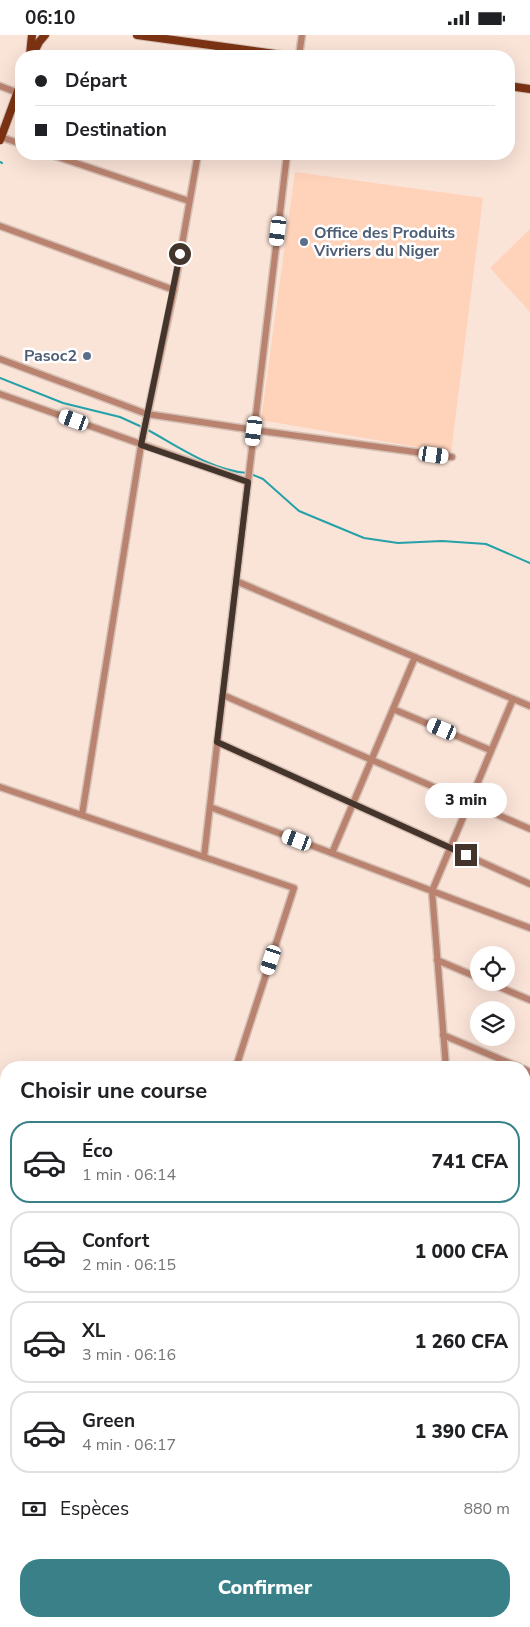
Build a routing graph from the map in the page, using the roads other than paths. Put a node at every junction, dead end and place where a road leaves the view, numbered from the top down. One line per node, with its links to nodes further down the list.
1 (32, 35): 7 (main road)
2 (38, 35): 3 (main road)
3 (46, 35): 8 (main road)
4 (137, 35): 6 (main road)
5 (302, 35): 11 (street)
6 (218, 46): 9 (street); 10 (main road)
7 (31, 50)
8 (34, 50)
9 (217, 50)
10 (247, 50)
11 (300, 50)
12 (0, 86): 15 (street)
13 (515, 87): 14 (main road)
14 (530, 89)
15 (15, 92)
16 (15, 103): 17 (main road)
17 (0, 139): 18 (street)
18 (15, 143)
19 (67, 160): 22 (street)
20 (197, 160): 22 (street)
21 (286, 160): 28 (street)
22 (189, 201): 24 (street)
23 (0, 226): 24 (street)
24 (174, 290): 27 (street)
25 (0, 359): 27 (street)
26 (0, 393): 29 (street)
27 (147, 413): 28 (street); 29 (street)
28 (254, 431): 30 (street); 31 (street)
29 (141, 445): 31 (street); 45 (street)
30 (452, 457)
31 (248, 482): 32 (street)
32 (236, 581): 33 (street); 34 (street)
33 (415, 657): 35 (street); 37 (street)
34 (222, 695): 38 (street); 40 (street)
35 (513, 699): 36 (street); 39 (street)
36 (530, 706)
37 (393, 709): 39 (street); 40 (street)
38 (217, 742): 43 (street); 44 (street)
39 (490, 750): 42 (street)
40 (372, 760): 42 (street); 43 (street)
41 (0, 787): 45 (street)
42 (469, 802): 46 (street); 47 (street)
43 (353, 803): 47 (street); 48 (street)
44 (210, 807): 48 (street); 49 (street)
45 (82, 815): 49 (street)
46 (530, 829)
47 (450, 848): 50 (street); 51 (street)
48 (332, 853): 51 (street)
49 (204, 857): 58 (street)
50 (530, 884)
51 (432, 891): 52 (street); 53 (street)
52 (530, 928)
53 (438, 960): 54 (street); 57 (street)
54 (470, 974)
55 (509, 991): 56 (street)
56 (530, 1000)
57 (443, 1035): 59 (street); 60 (street)
58 (238, 1061)
59 (445, 1061)
60 (505, 1061)

